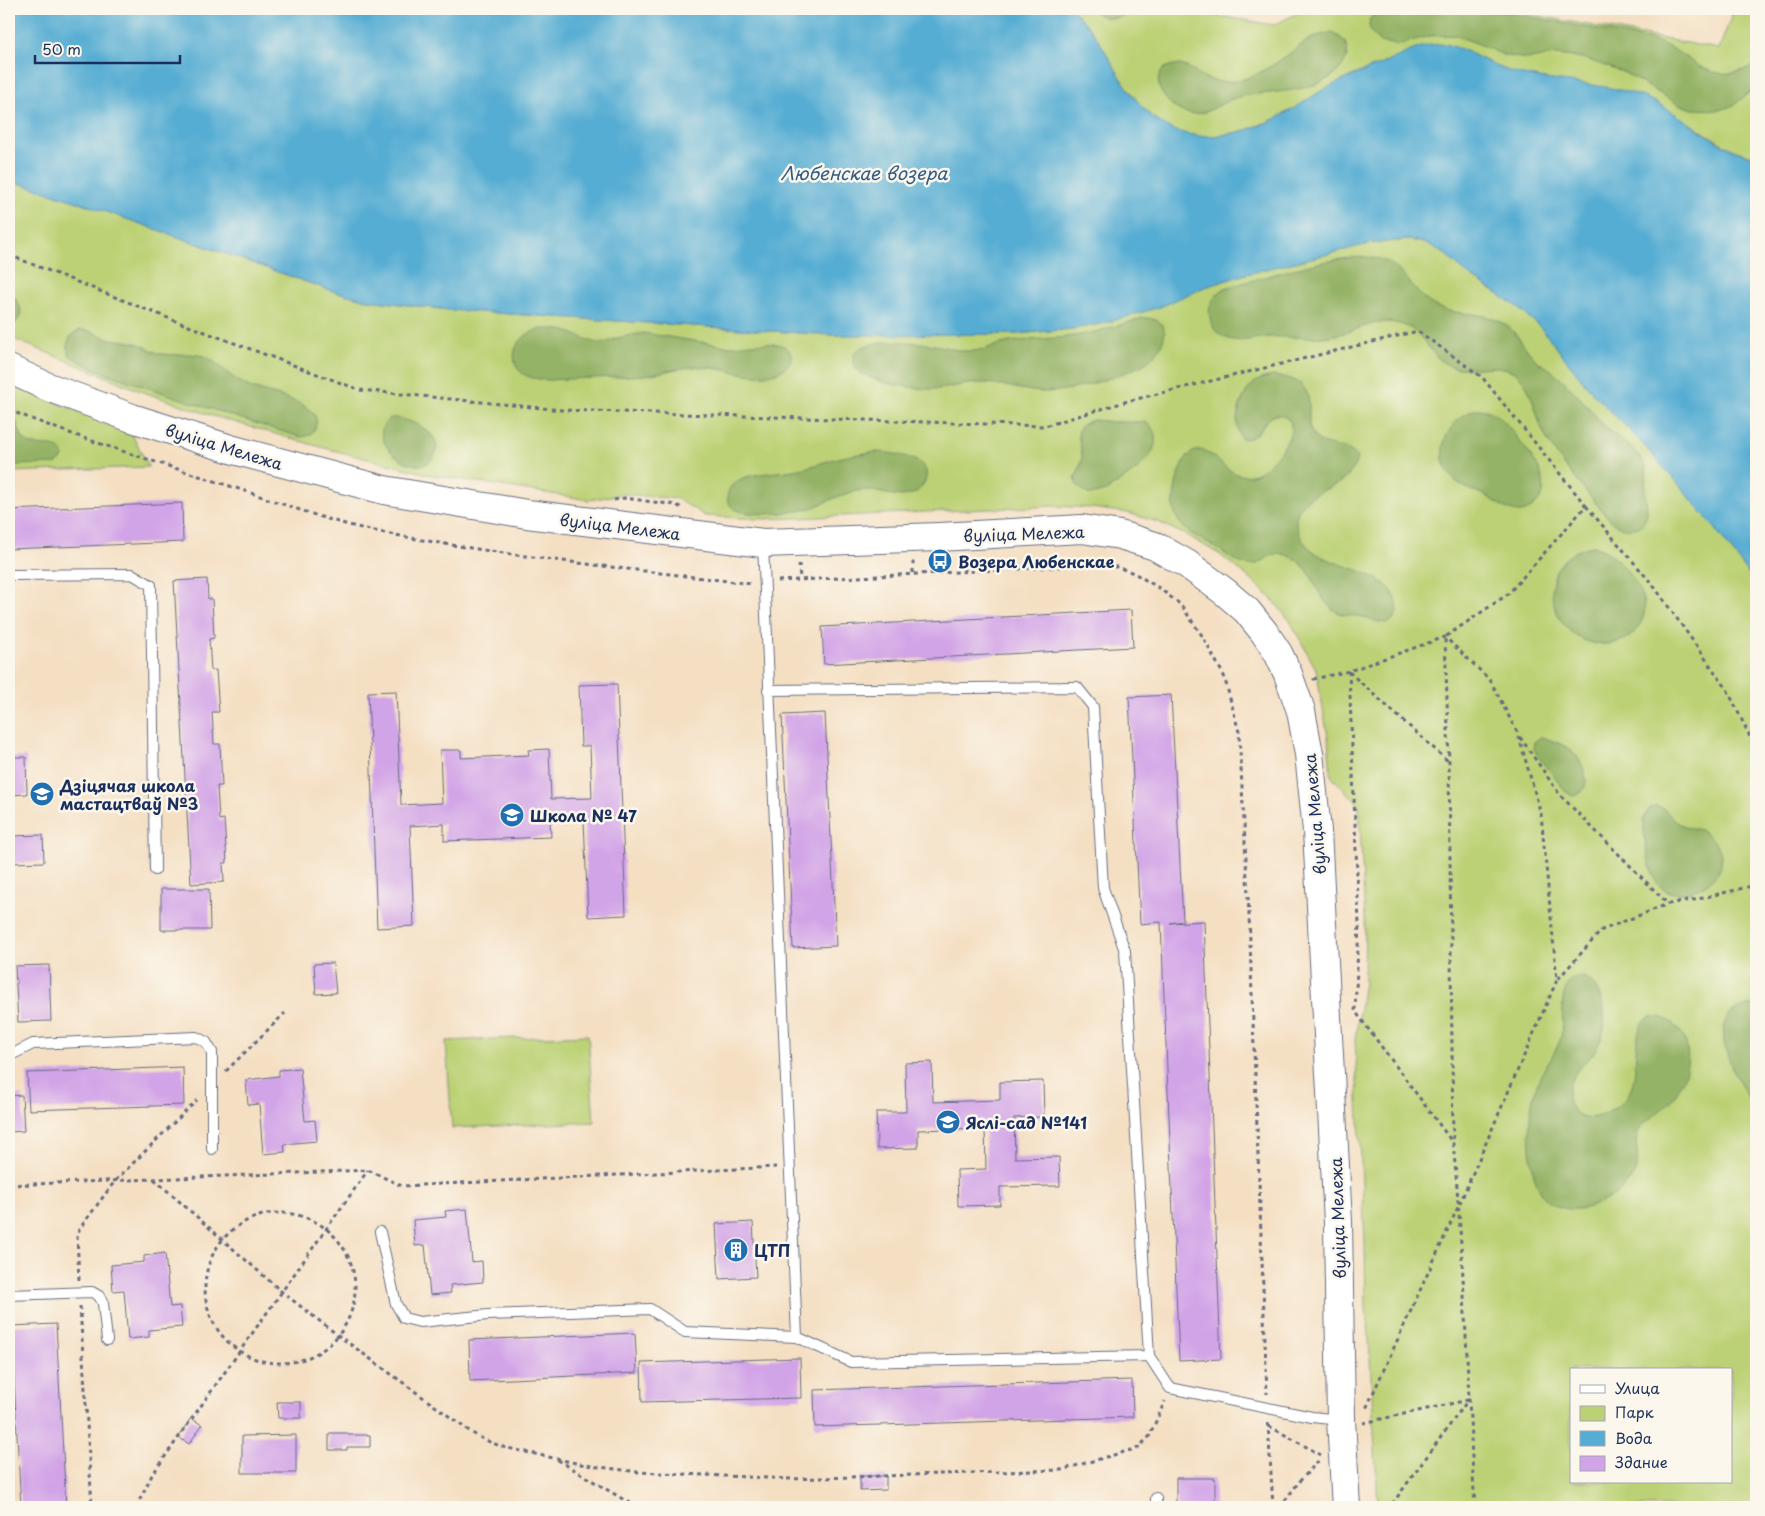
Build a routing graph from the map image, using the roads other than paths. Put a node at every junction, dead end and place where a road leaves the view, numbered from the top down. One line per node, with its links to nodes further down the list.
1 (9, 369): 2 (main road, вуліца Мележа)
2 (763, 543): 4 (lane); 13 (main road, вуліца Мележа)
3 (9, 574): 5 (lane)
4 (768, 690): 10 (lane); 12 (lane)
5 (155, 870)
6 (9, 1056): 7 (lane)
7 (212, 1149)
8 (380, 1232): 10 (lane)
9 (9, 1295): 11 (lane)
10 (797, 1337): 12 (lane)
11 (107, 1340)
12 (1149, 1356): 13 (lane)
13 (1341, 1420): 14 (main road, вуліца Мележа)
14 (1346, 1507)

